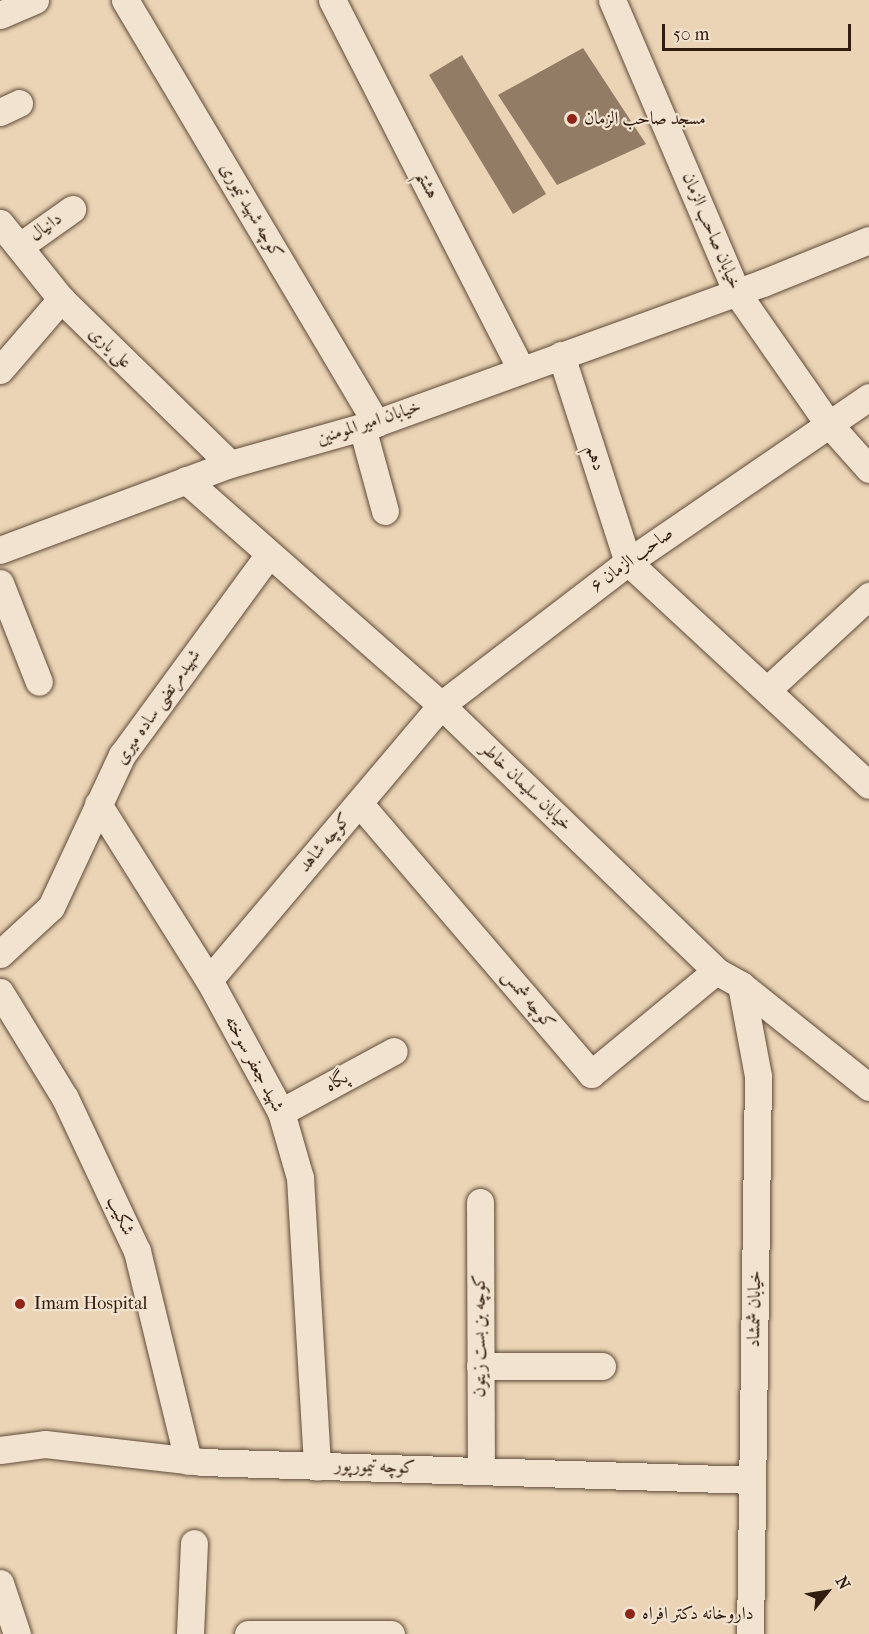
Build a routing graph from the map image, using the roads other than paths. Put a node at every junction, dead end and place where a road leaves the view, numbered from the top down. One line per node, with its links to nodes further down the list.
1 (35, 0): 5 (street)
2 (125, 0): 17 (street, کوچه شهید تیموری)
3 (332, 0): 14 (street, هشتم)
4 (612, 0): 10 (street, خیابان صاحب الزمان)
5 (0, 15)
6 (72, 209): 9 (street, دانیال)
7 (0, 223): 9 (street, علی یاری)
8 (869, 240): 10 (street, خیابان امیر المومنین)
9 (20, 246): 11 (street, علی یاری)
10 (737, 293): 12 (street, خیابان امیر المومنین); 16 (street, خیابان صاحب الزمان)
11 (61, 299): 13 (street); 18 (street, علی یاری)
12 (561, 355): 14 (street, خیابان امیر المومنین); 24 (street, دهم)
13 (0, 370)
14 (521, 370): 17 (street, خیابان امیر المومنین)
15 (869, 397): 16 (street, صاحب الزمان ۶)
16 (827, 422): 19 (street, خیابان صاحب الزمان); 24 (street, صاحب الزمان ۶)
17 (369, 425): 18 (street, خیابان امیر المومنین); 21 (street, کوچه شهید تیموری)
18 (230, 464): 20 (street, خیابان امیر المومنین)
19 (869, 469)
20 (186, 480): 22 (street, خیابان امیر المومنین); 23 (street, خیابان سلیمان خاطر)
21 (385, 511)
22 (0, 550)
23 (269, 554): 29 (street, خیابان سلیمان خاطر); 32 (street, شهیدمرتضی ساده میری)
24 (628, 562): 28 (street); 29 (street, صاحب الزمان ۶)
25 (0, 584): 27 (street)
26 (869, 596): 28 (street)
27 (39, 682)
28 (767, 690): 30 (street)
29 (441, 705): 31 (street, کوچه شاهد); 34 (street, خیابان سلیمان خاطر)
30 (869, 785)
31 (359, 803): 34 (street, کوچه شمس); 35 (street, کوچه شاهد)
32 (98, 804): 33 (street, شهیدمرتضی ساده میری); 35 (street, شهید جعفر سوخته)
33 (0, 954)
34 (716, 971): 36 (street, خیابان سلیمان خاطر)
35 (209, 980): 40 (street, شهید جعفر سوخته)
36 (741, 985): 39 (street, خیابان سلیمان خاطر); 48 (street, خیابان شمشاد)
37 (0, 992): 45 (street, شکیب)
38 (394, 1051): 40 (street, پگاه)
39 (869, 1087)
40 (281, 1112): 46 (street, شهید جعفر سوخته)
41 (480, 1202): 42 (street, کوچه بن بست زیتون)
42 (480, 1366): 43 (street); 47 (street, کوچه بن بست زیتون)
43 (602, 1366)
44 (0, 1450): 45 (street, کوچه تیمورپور)
45 (188, 1461): 46 (street, کوچه تیمورپور)
46 (317, 1466): 47 (street, کوچه تیمورپور)
47 (481, 1470): 48 (street, کوچه تیمورپور)
48 (752, 1480): 55 (street, خیابان شمشاد)
49 (194, 1542): 52 (street)
50 (0, 1583): 51 (street)
51 (17, 1634)
52 (190, 1634)
53 (248, 1634): 54 (street)
54 (392, 1634)
55 (750, 1634)

